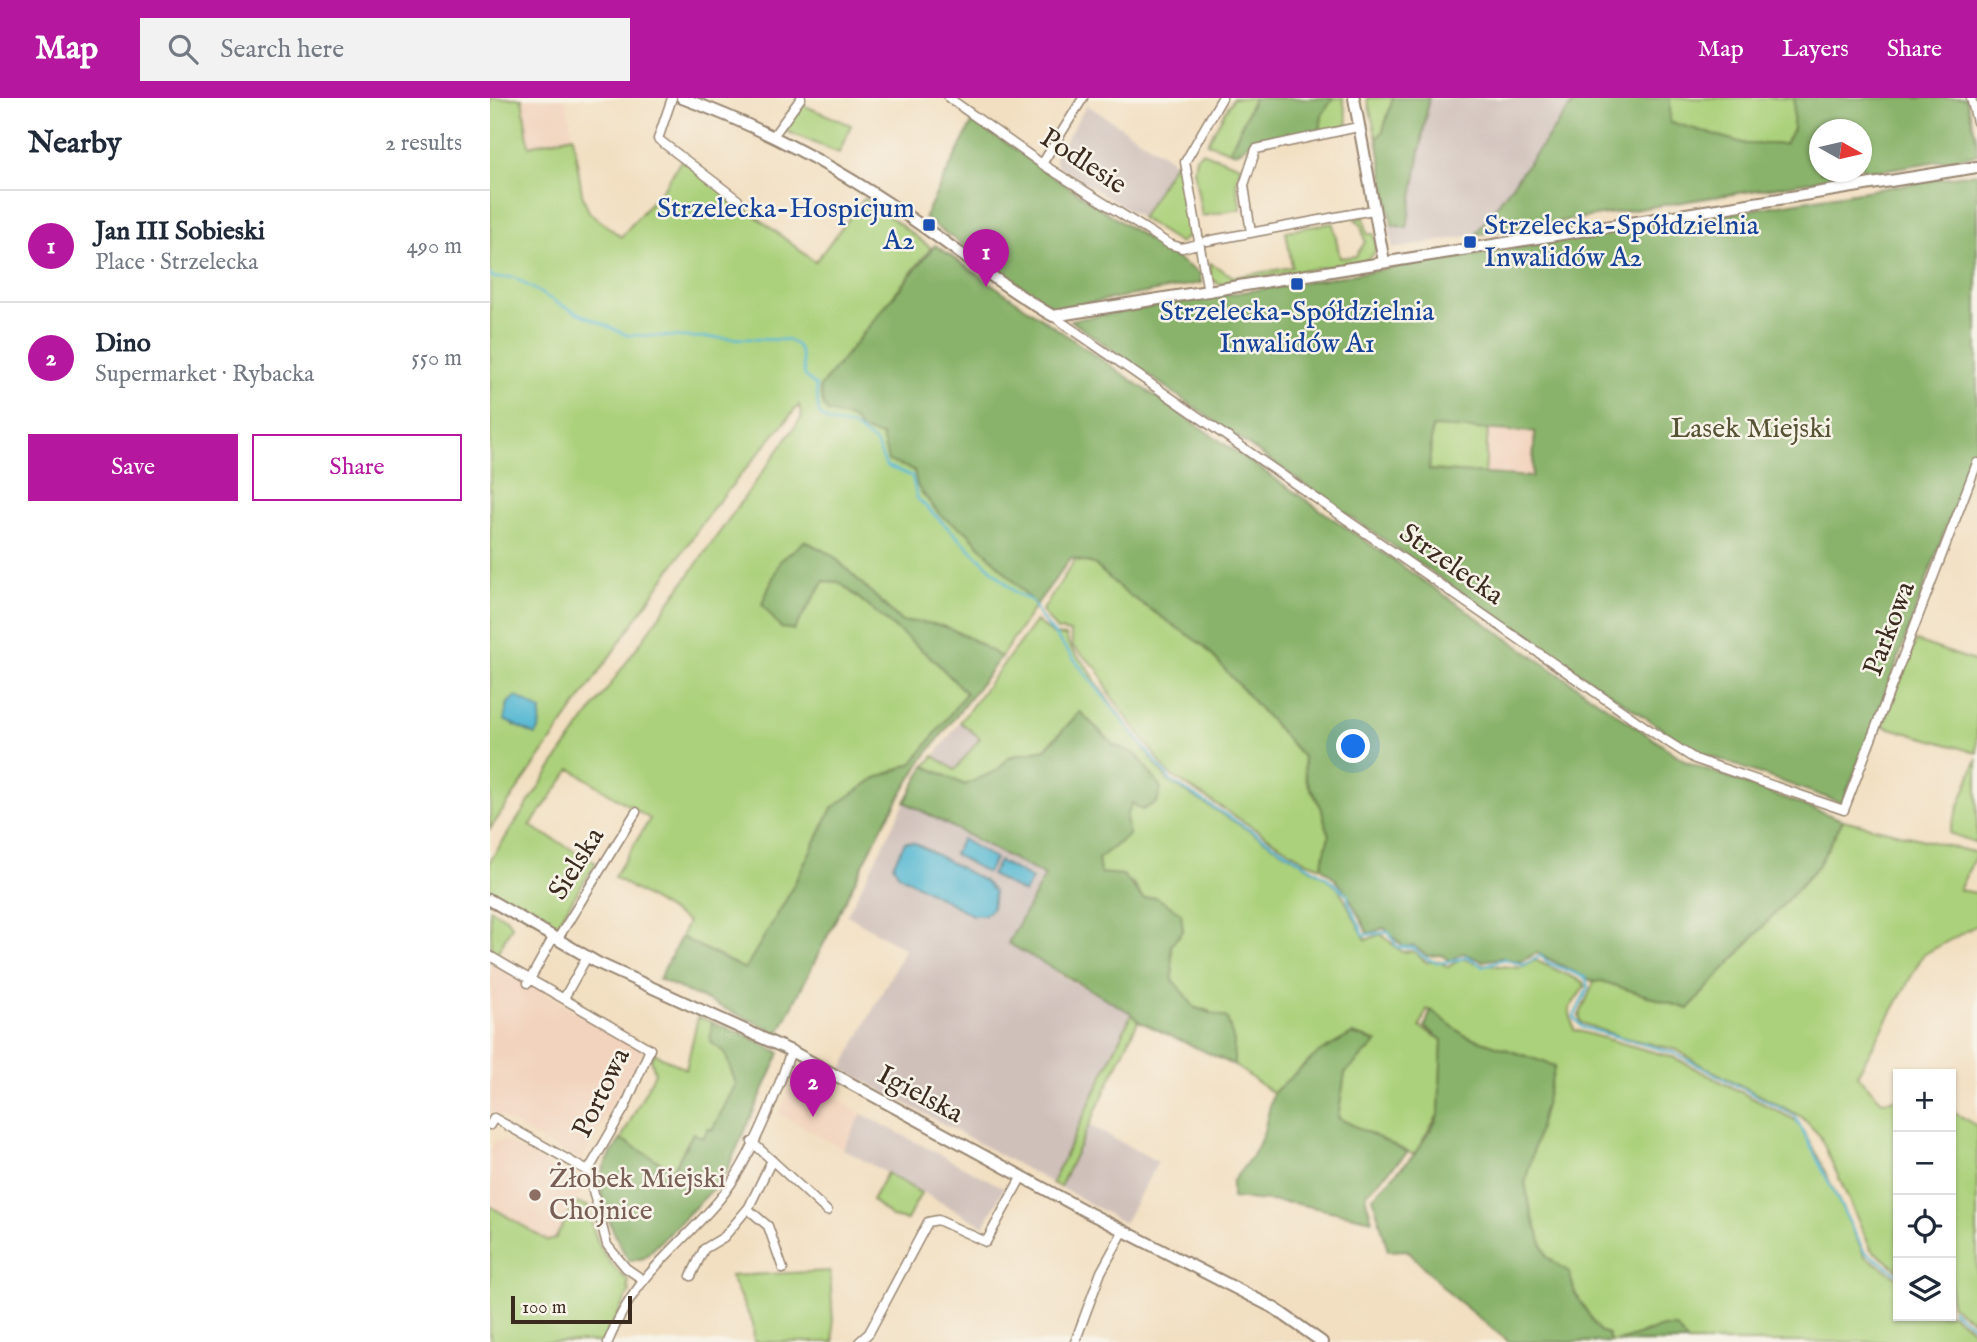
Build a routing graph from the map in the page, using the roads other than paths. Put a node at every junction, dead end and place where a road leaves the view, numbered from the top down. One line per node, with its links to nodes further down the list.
1 (672, 98): 15 (street)
2 (682, 98): 12 (street, Strzelecka)
3 (801, 98): 12 (street)
4 (949, 98): 9 (street, Podlesie)
5 (1083, 98): 13 (street)
6 (1223, 98): 19 (street)
7 (1353, 98): 11 (street)
8 (1971, 98): 10 (street)
9 (964, 102): 13 (street, Podlesie)
10 (1977, 122)
11 (1359, 127): 16 (street); 17 (street)
12 (774, 135): 22 (street, Strzelecka)
13 (1042, 164): 19 (street, Podlesie)
14 (1977, 166): 20 (street)
15 (738, 200)
16 (1373, 210): 17 (street); 20 (street)
17 (1251, 233): 18 (street)
18 (1207, 242)
19 (1198, 244): 21 (street)
20 (1384, 262): 21 (street)
21 (1208, 292): 22 (street)
22 (1053, 316): 24 (street, Strzelecka)
23 (1977, 463): 24 (street, Parkowa)
24 (1844, 810)
25 (636, 812): 27 (street, Sielska)
26 (490, 900): 27 (street, Igielska)
27 (555, 939): 29 (street, Igielska); 30 (street)
28 (490, 956): 30 (street, Portowa)
29 (587, 957): 31 (street); 32 (street, Igielska)
30 (529, 981): 31 (street, Portowa)
31 (564, 998): 36 (street, Portowa)
32 (791, 1051): 34 (street); 37 (street, Igielska)
33 (490, 1125): 36 (street, Portowa)
34 (752, 1142): 35 (street); 43 (street)
35 (772, 1160): 38 (street); 39 (street)
36 (588, 1171): 43 (street, Portowa)
37 (1022, 1176): 40 (street, Igielska); 45 (street)
38 (748, 1209): 41 (street); 42 (street)
39 (827, 1211)
40 (1124, 1230): 46 (street); 47 (street, Igielska)
41 (783, 1269)
42 (691, 1276)
43 (642, 1279): 44 (street)
44 (608, 1342)
45 (859, 1342)
46 (1075, 1342)
47 (1322, 1342)

